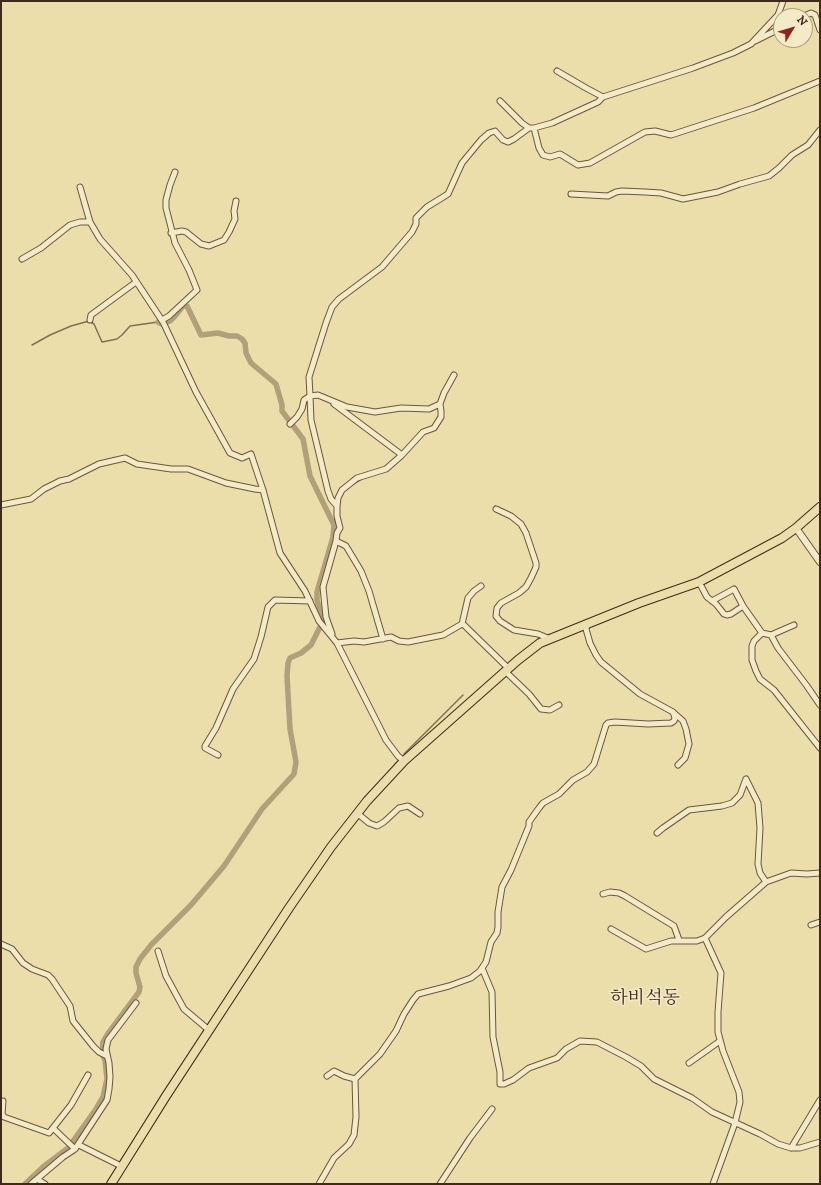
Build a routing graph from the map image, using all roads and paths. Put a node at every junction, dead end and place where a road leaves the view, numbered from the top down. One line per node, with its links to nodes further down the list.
1 (783, 1): 5 (street)
2 (813, 14): 3 (street)
3 (820, 30)
4 (773, 32): 5 (street)
5 (751, 44): 8 (street)
6 (557, 71): 8 (street)
7 (820, 81): 10 (street)
8 (603, 96): 10 (street)
9 (500, 101): 10 (street)
10 (532, 128): 23 (street)
11 (820, 130): 14 (street)
12 (175, 172): 17 (street)
13 (80, 188): 16 (street)
14 (571, 194)
15 (236, 201): 17 (street)
16 (90, 222): 18 (street); 19 (street)
17 (172, 233): 21 (street)
18 (22, 259)
19 (136, 282): 20 (street); 21 (street)
20 (90, 320)
21 (163, 322): 28 (street)
22 (454, 376): 25 (street)
23 (310, 396): 24 (street); 26 (street); 30 (street)
24 (329, 400): 25 (street); 27 (street)
25 (440, 404): 27 (street)
26 (292, 422)
27 (402, 456): 30 (street)
28 (263, 490): 29 (street); 38 (street)
29 (1, 505)
30 (336, 506): 34 (street)
31 (820, 507): 33 (main road)
32 (496, 510): 48 (street)
33 (796, 528): 35 (street); 36 (main road)
34 (336, 541): 46 (street); 47 (street)
35 (820, 562)
36 (699, 582): 39 (street); 41 (main road)
37 (481, 586): 42 (street)
38 (310, 601): 46 (street); 55 (street)
39 (712, 601): 40 (street); 40 (street)
40 (743, 606): 44 (street)
41 (587, 623): 48 (main road); 53 (street)
42 (462, 624): 47 (street); 50 (street)
43 (794, 625): 45 (street)
44 (762, 633): 45 (street); 54 (street)
45 (771, 635): 52 (street)
46 (333, 638): 49 (street)
47 (383, 639): 49 (street)
48 (550, 639): 50 (main road)
49 (337, 643): 56 (street)
50 (506, 670): 51 (street); 56 (main road)
51 (560, 705)
52 (820, 705)
53 (673, 712): 57 (street); 71 (street)
54 (820, 748)
55 (218, 755)
56 (404, 761): 58 (main road)
57 (678, 765)
58 (357, 813): 59 (street); 73 (main road)
59 (420, 814)
60 (657, 833): 62 (street)
61 (820, 873): 62 (street)
62 (766, 882): 67 (street)
63 (603, 894): 68 (street)
64 (820, 922): 65 (street)
65 (811, 925)
66 (611, 930): 68 (street)
67 (705, 938): 68 (street); 74 (street)
68 (680, 940)
69 (1, 944): 75 (street)
70 (158, 951): 73 (street)
71 (482, 968): 79 (street); 83 (street)
72 (136, 1003): 75 (street)
73 (210, 1031): 88 (main road)
74 (720, 1041): 76 (street); 83 (street)
75 (104, 1055): 86 (street)
76 (689, 1063)
77 (88, 1075): 84 (street)
78 (328, 1076): 79 (street)
79 (355, 1079): 93 (street)
80 (820, 1100): 87 (street)
81 (4, 1101): 84 (street)
82 (492, 1109): 94 (street)
83 (735, 1123): 87 (street); 95 (street)
84 (53, 1128): 86 (street)
85 (820, 1142): 87 (street)
86 (75, 1146): 88 (street); 89 (street)
87 (791, 1148)
88 (121, 1166): 92 (main road)
89 (37, 1178): 90 (street); 91 (street)
90 (31, 1184)
91 (45, 1184)
92 (111, 1184)
93 (318, 1184)
94 (440, 1184)
95 (713, 1184)

